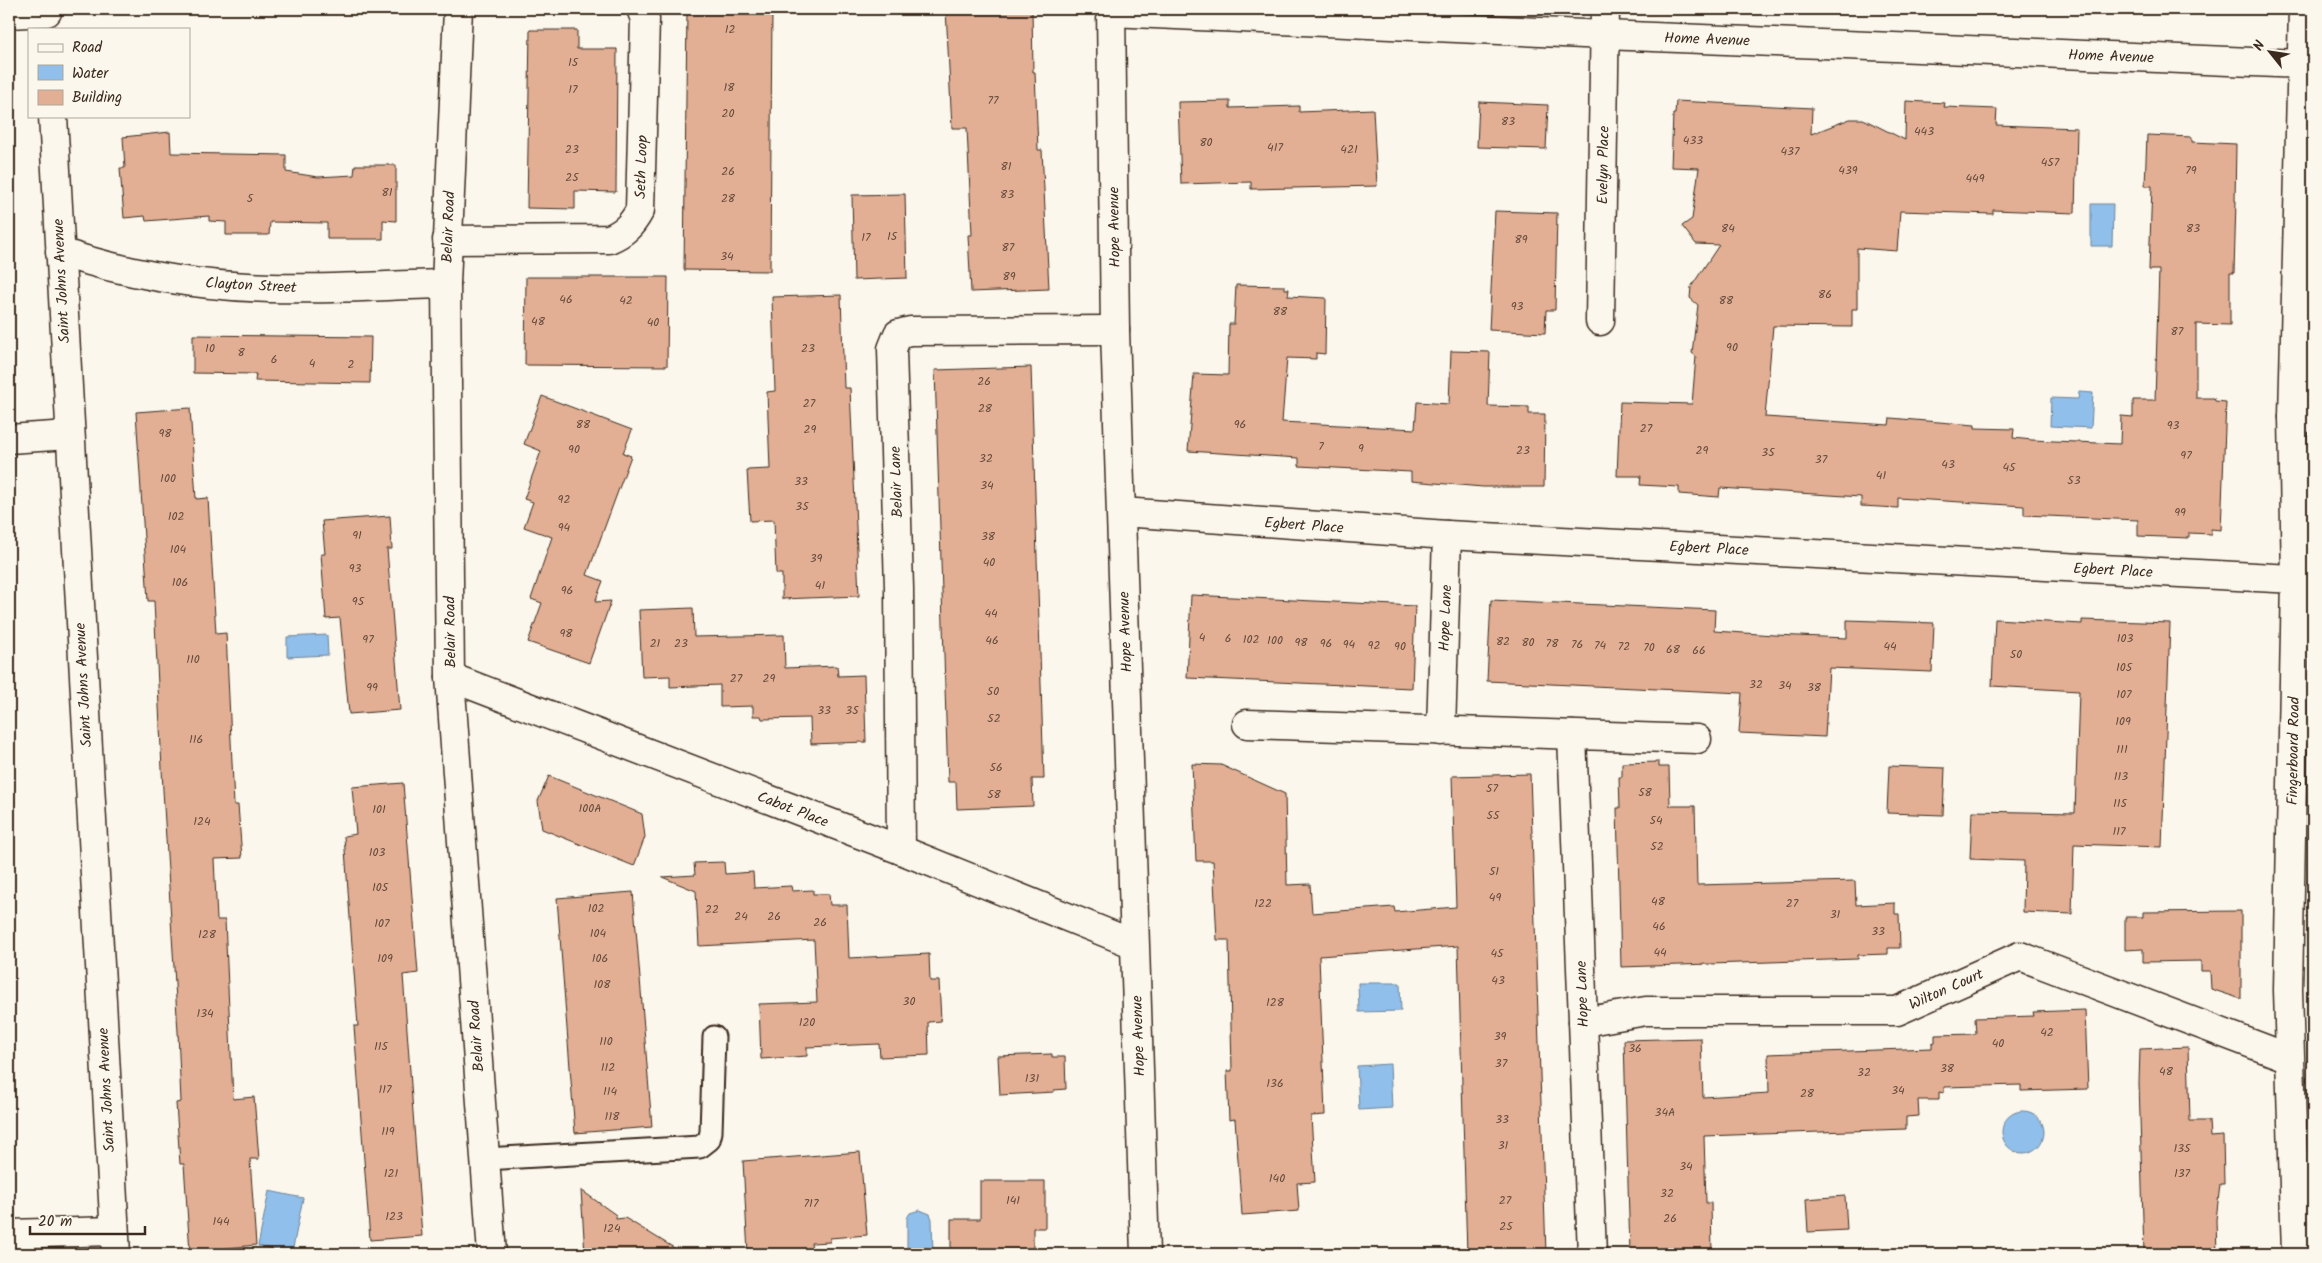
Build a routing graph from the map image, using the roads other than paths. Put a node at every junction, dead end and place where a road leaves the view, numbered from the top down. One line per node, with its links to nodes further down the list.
1 (458, 9): 10 (street, Belair Road)
2 (641, 9): 10 (street, Seth Loop)
3 (2303, 9): 8 (street, Fingerboard Road)
4 (1111, 10): 7 (street, Home Avenue); 14 (street, Hope Avenue)
5 (9, 14): 6 (street)
6 (48, 17)
7 (1605, 22): 8 (street, Home Avenue); 13 (street, Evelyn Place)
8 (2302, 64): 15 (street, Fingerboard Road)
9 (53, 118): 11 (street, Saint Johns Avenue)
10 (447, 240): 12 (street, Belair Road)
11 (60, 252): 12 (street, Clayton Street); 16 (street, Saint Johns Avenue)
12 (446, 284): 21 (street, Belair Road)
13 (1600, 321)
14 (1116, 330): 18 (street, Hope Avenue); 27 (street, Belair Lane)
15 (2303, 418): 20 (street, Fingerboard Road)
16 (69, 435): 17 (street); 34 (street, Saint Johns Avenue)
17 (9, 439)
18 (1122, 512): 19 (street, Egbert Place); 28 (street, Hope Avenue)
19 (1447, 535): 20 (street, Egbert Place); 23 (street, Hope Lane)
20 (2296, 579): 24 (street, Fingerboard Road)
21 (450, 677): 27 (street, Cabot Place); 32 (street, Belair Road)
22 (1248, 724): 23 (street)
23 (1441, 731): 25 (street)
24 (2303, 732): 31 (street, Fingerboard Road)
25 (1572, 735): 26 (street); 29 (street, Hope Lane)
26 (1697, 739)
27 (901, 850): 28 (street, Cabot Place)
28 (1134, 944): 36 (street, Hope Avenue)
29 (1583, 1022): 31 (street, Wilton Court); 37 (street, Hope Lane)
30 (714, 1037): 32 (lane)
31 (2289, 1058): 38 (street, Fingerboard Road)
32 (485, 1160): 35 (street, Belair Road)
33 (9, 1234): 34 (street)
34 (115, 1243)
35 (492, 1254)
36 (1145, 1254)
37 (1592, 1254)
38 (2296, 1254)

